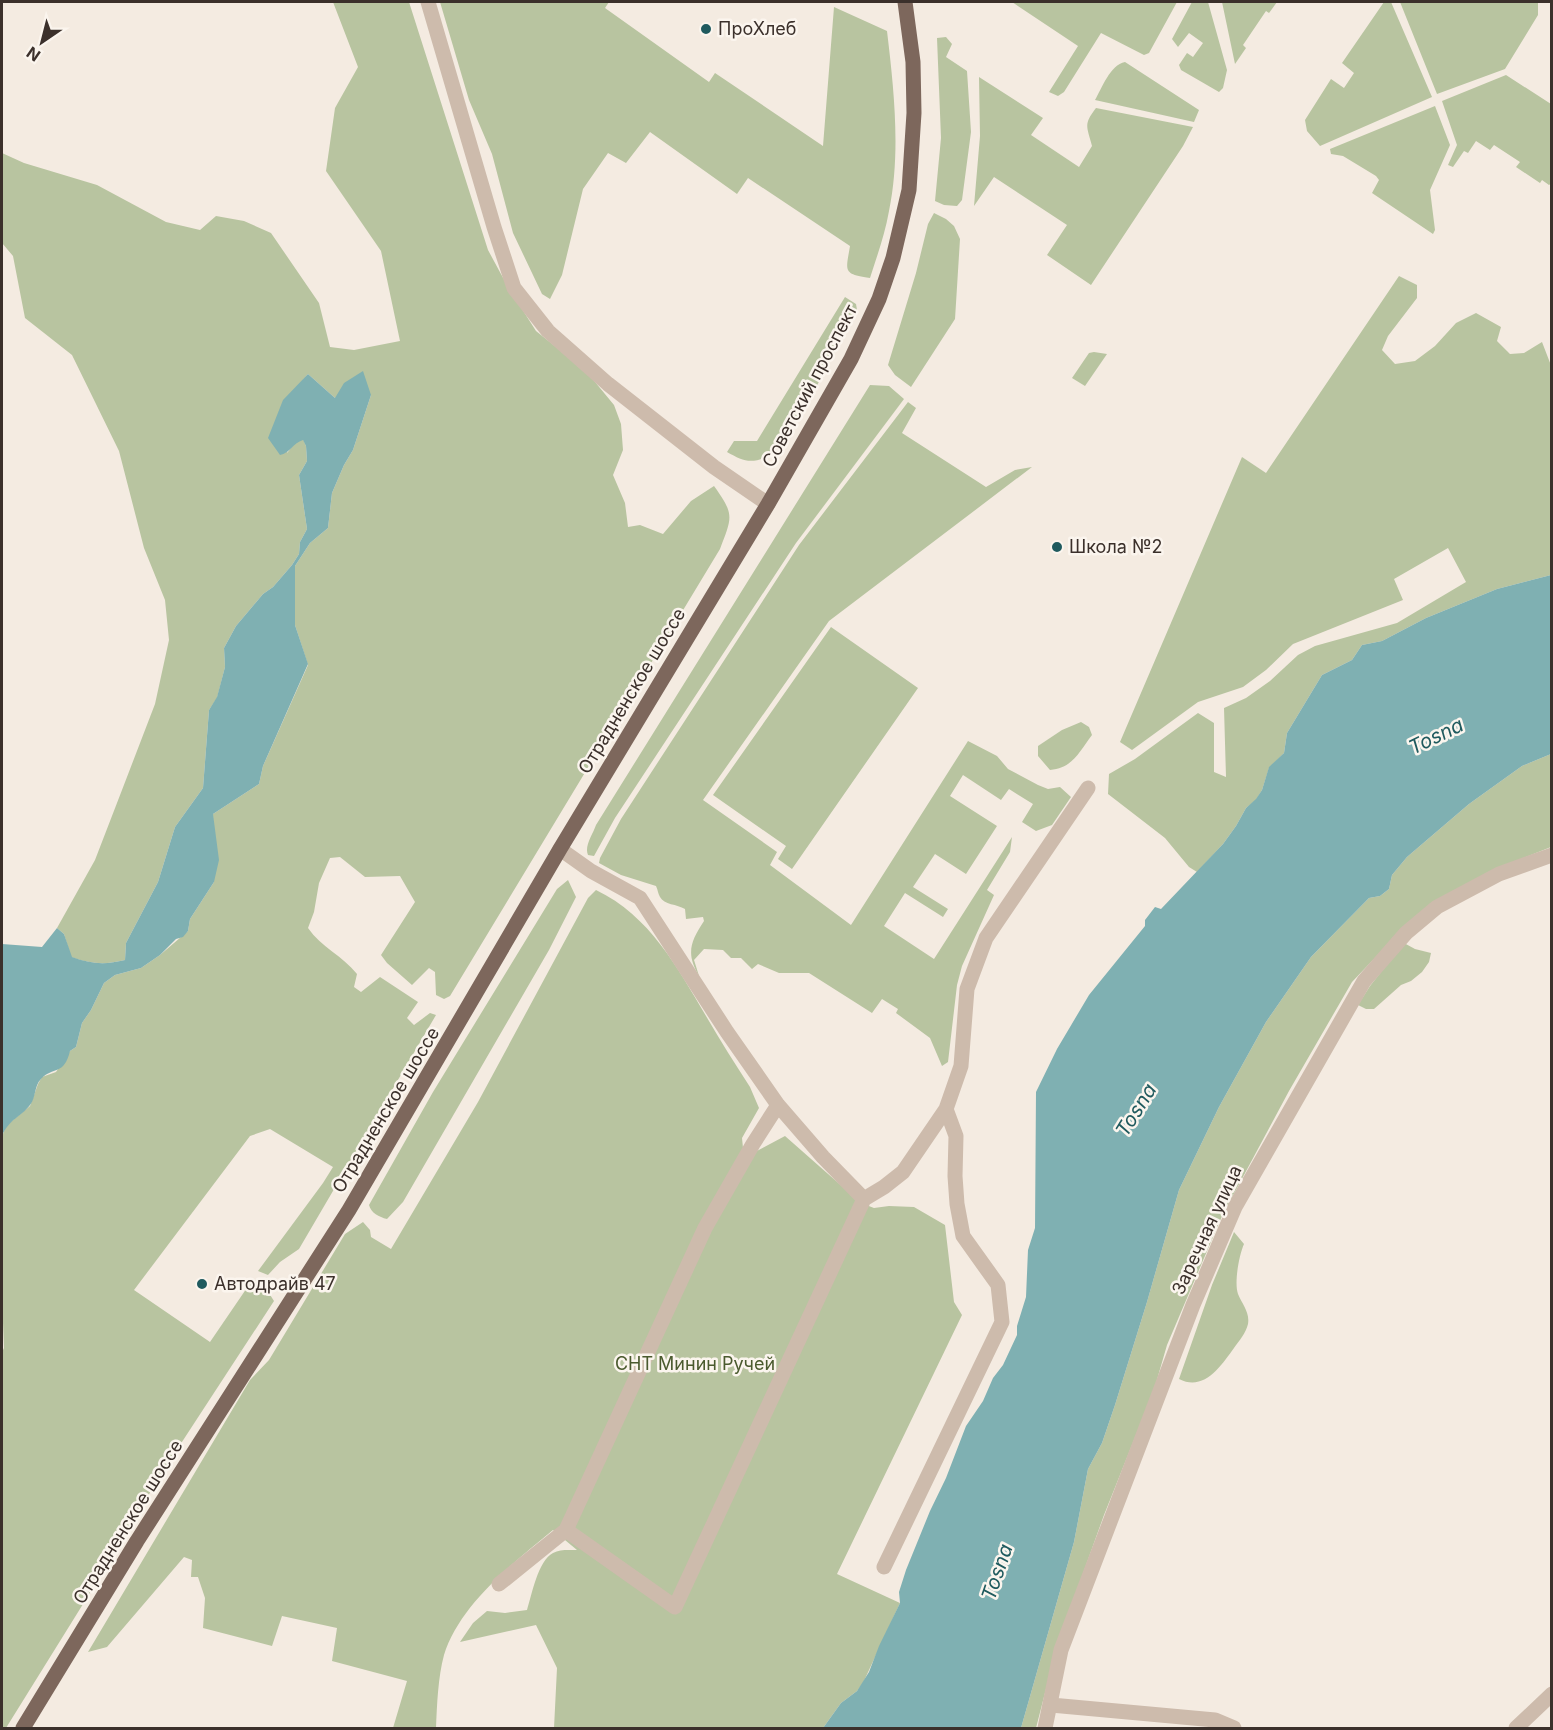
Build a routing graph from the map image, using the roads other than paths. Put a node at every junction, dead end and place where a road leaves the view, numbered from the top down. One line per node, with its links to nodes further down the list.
1 (428, 2): 3 (street)
2 (905, 2): 3 (main road, Советский проспект)
3 (768, 504): 5 (main road, Отрадненское шоссе)
4 (1088, 788): 8 (street)
5 (560, 849): 7 (street); 15 (main road, Отрадненское шоссе)
6 (1551, 855): 14 (street, Заречная улица)
7 (778, 1105): 9 (street); 10 (street)
8 (946, 1109): 9 (street); 11 (street)
9 (864, 1199): 10 (street)
10 (566, 1530): 12 (street)
11 (884, 1567)
12 (499, 1584)
13 (1551, 1694): 18 (street)
14 (1051, 1705): 16 (street, Заречная улица); 17 (street)
15 (24, 1728)
16 (1045, 1728)
17 (1234, 1728)
18 (1516, 1728)

